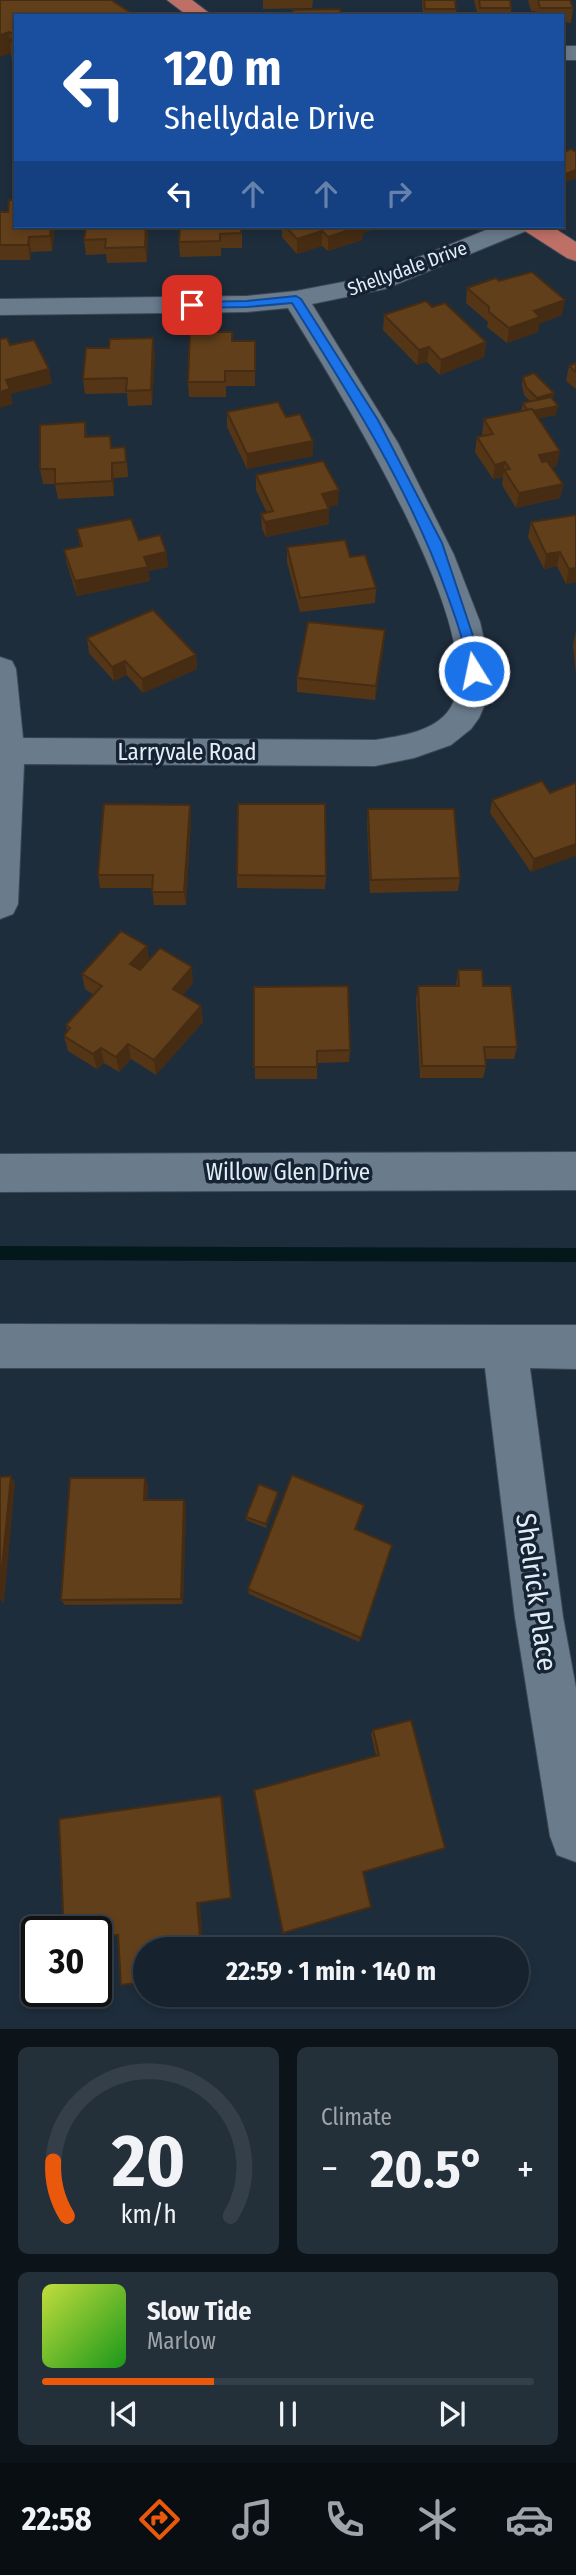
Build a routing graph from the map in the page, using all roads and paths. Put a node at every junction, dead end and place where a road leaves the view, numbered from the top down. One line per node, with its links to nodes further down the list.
1 (178, 0): 2 (main road)
2 (200, 14)
3 (512, 228): 6 (street, Shellydale Drive)
4 (537, 228): 5 (main road)
5 (576, 253)
6 (296, 299): 7 (street, Shellydale Drive); 9 (street, Larryvale Road)
7 (0, 307)
8 (0, 669): 9 (street)
9 (4, 751): 10 (street)
10 (0, 904)
11 (576, 1171): 12 (street, Willow Glen Drive)
12 (0, 1173)
13 (0, 1346): 15 (street)
14 (576, 1347): 15 (street)
15 (505, 1348): 16 (street, Shelrick Place)
16 (576, 1836)

